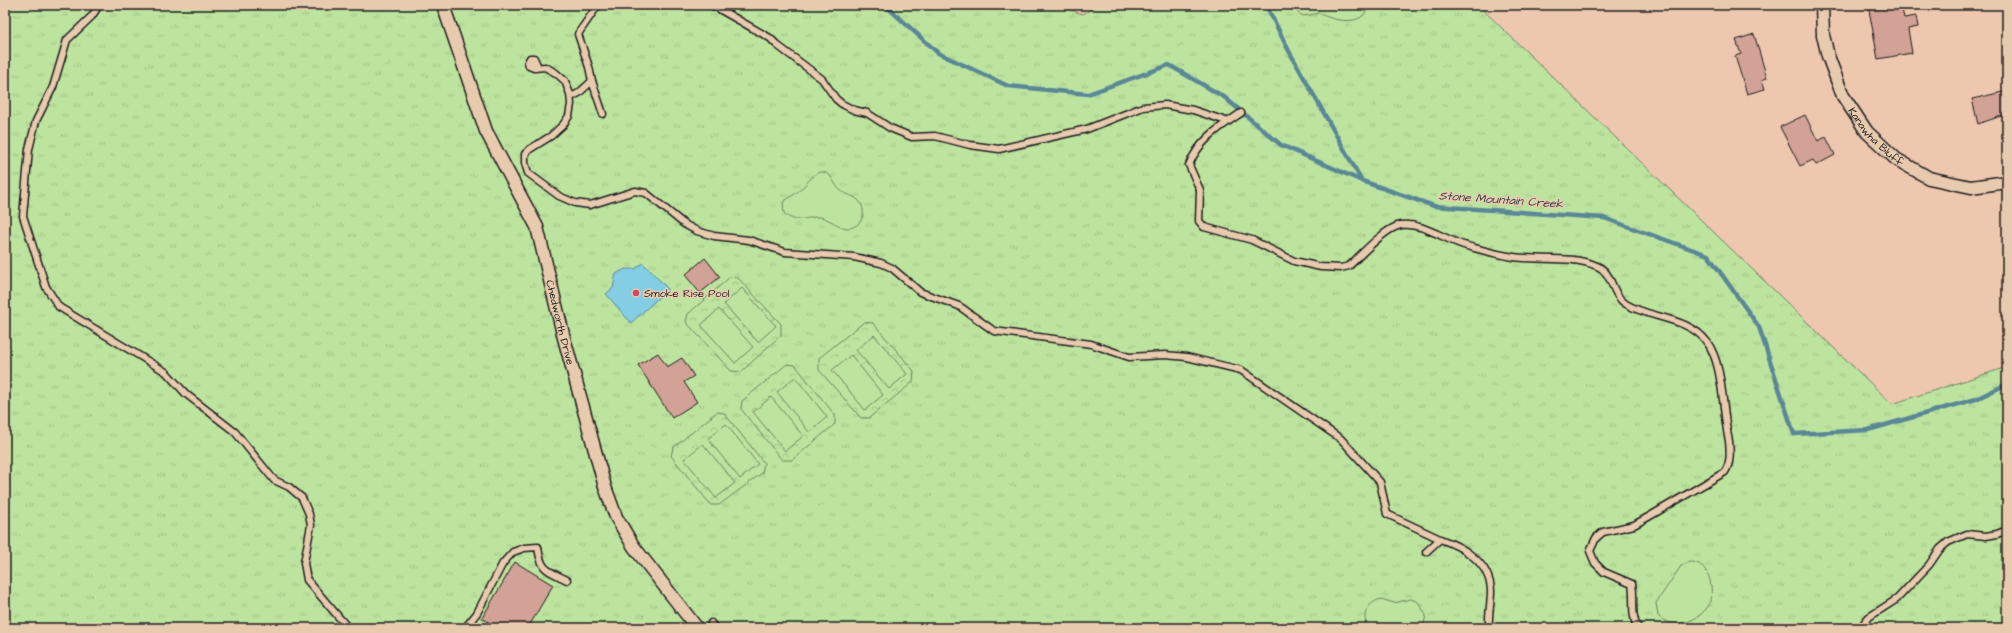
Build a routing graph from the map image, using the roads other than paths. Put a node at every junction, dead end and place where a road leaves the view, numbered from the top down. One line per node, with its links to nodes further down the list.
1 (99, 5): 17 (lane)
2 (443, 5): 19 (street, Chedworth Drive)
3 (598, 5): 7 (lane)
4 (712, 5): 11 (lane)
5 (1822, 5): 12 (street, Kanawha Bluff)
6 (534, 62): 8 (lane)
7 (592, 81): 8 (lane); 10 (lane)
8 (571, 97): 14 (lane)
9 (1241, 113): 11 (lane)
10 (603, 114)
11 (1226, 121): 21 (lane)
12 (2007, 182)
13 (2007, 530): 22 (lane)
14 (1440, 539): 15 (lane); 20 (lane)
15 (1426, 552)
16 (567, 580): 18 (lane)
17 (348, 628)
18 (465, 628)
19 (697, 628)
20 (1489, 628)
21 (1638, 628)
22 (1863, 628)

